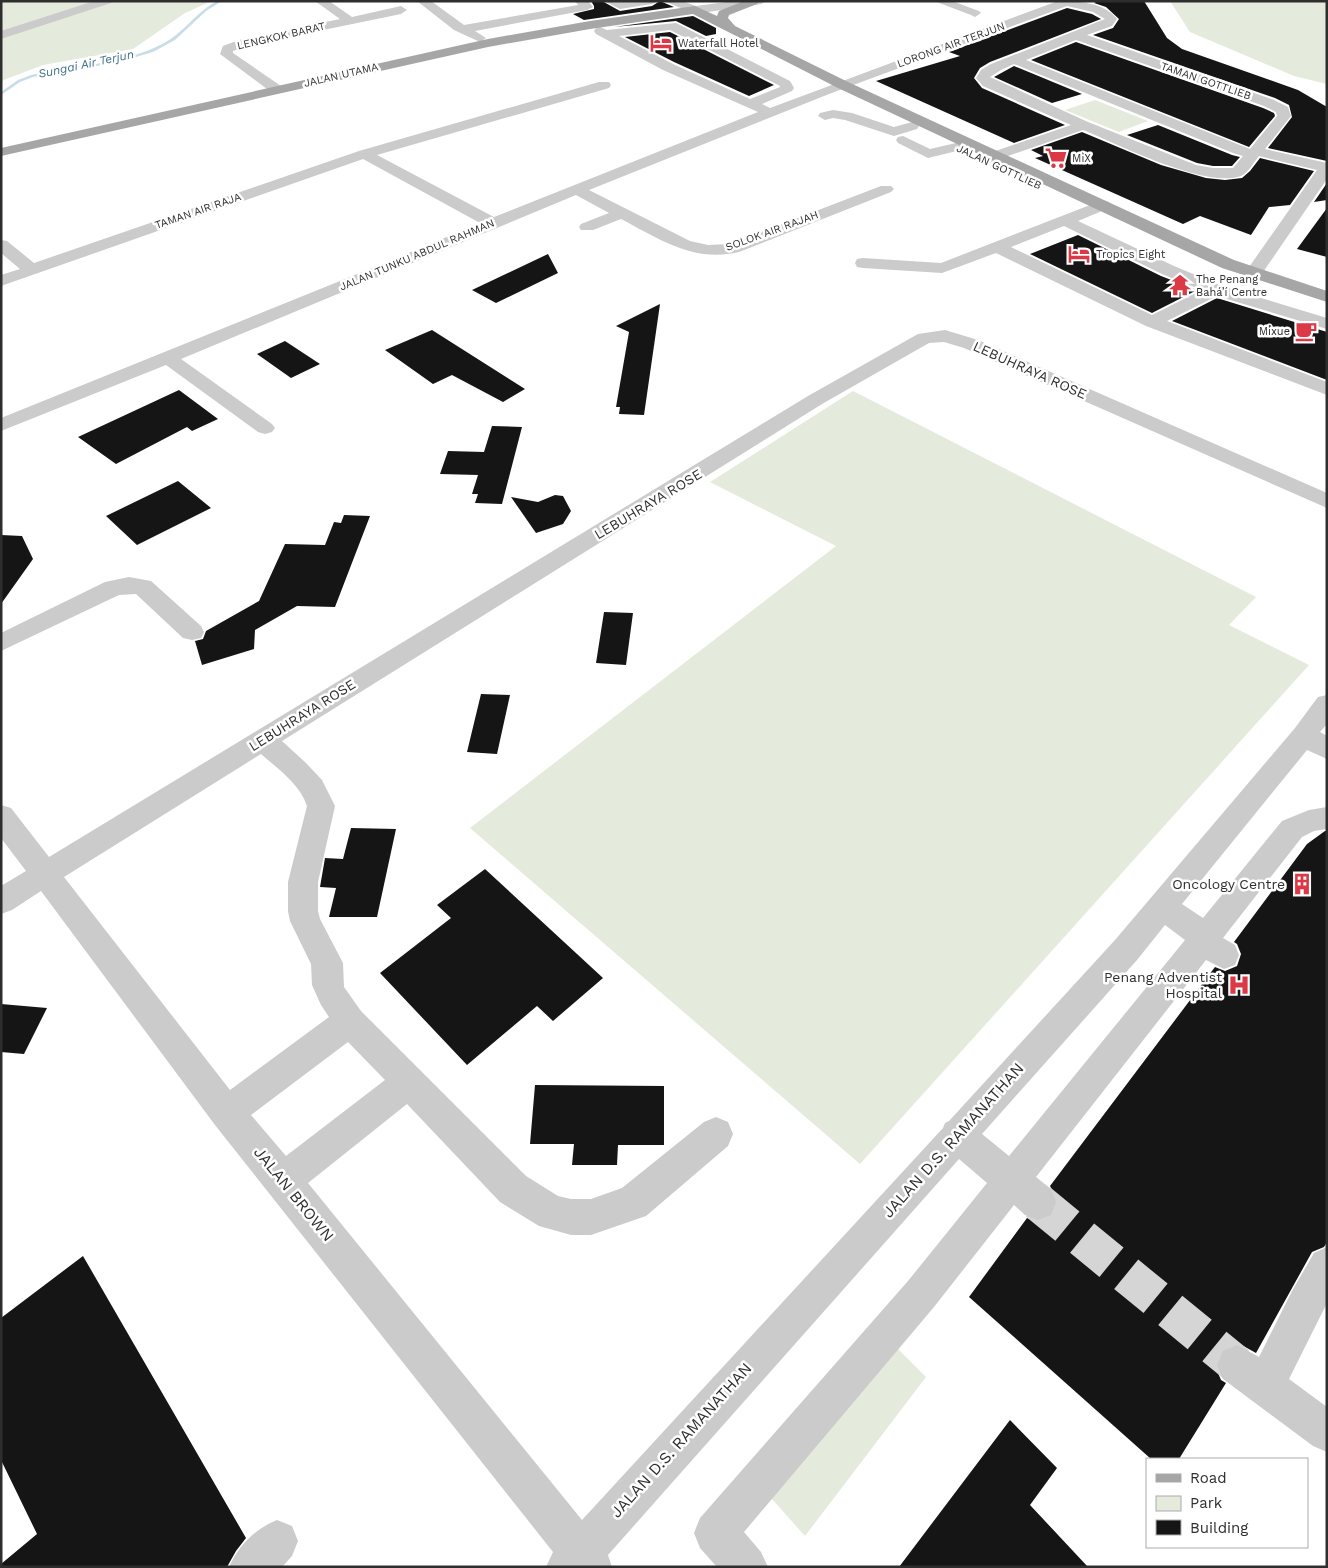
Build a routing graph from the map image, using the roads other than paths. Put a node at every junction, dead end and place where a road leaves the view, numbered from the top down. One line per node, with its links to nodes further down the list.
1 (107, 1): 22 (street)
2 (321, 1): 16 (street)
3 (423, 1): 20 (street)
4 (580, 1): 20 (street)
5 (610, 1): 9 (street)
6 (652, 1): 9 (street)
7 (670, 1): 12 (street)
8 (940, 1): 14 (street)
9 (637, 2)
10 (757, 2): 12 (street); 19 (main road)
11 (1068, 2): 23 (street, TAMAN GOTTLIEB); 32 (street, LORONG AIR TERJUN)
12 (687, 9): 15 (main road, JALAN UTAMA); 17 (main road, JALAN GOTTLIEB); 19 (main road, JALAN GOTTLIEB)
13 (401, 10): 16 (street, LENGKOK BARAT)
14 (975, 13)
15 (644, 17): 17 (main road); 18 (main road, JALAN UTAMA)
16 (350, 21): 33 (street, LENGKOK BARAT)
17 (708, 24): 25 (main road, JALAN GOTTLIEB)
18 (590, 25): 21 (street); 24 (main road, JALAN UTAMA)
19 (730, 28): 32 (main road, JALAN GOTTLIEB)
20 (464, 29): 24 (street)
21 (605, 34): 26 (street); 30 (street)
22 (1, 35)
23 (1077, 36): 28 (street, TAMAN GOTTLIEB); 42 (street, TAMAN GOTTLIEB)
24 (488, 43): 33 (main road, JALAN UTAMA)
25 (751, 46): 26 (street); 32 (main road, JALAN GOTTLIEB)
26 (726, 52): 27 (street); 34 (street)
27 (707, 57)
28 (1015, 60): 37 (street, TAMAN GOTTLIEB); 42 (street)
29 (688, 62): 30 (street)
30 (668, 67): 34 (street)
31 (604, 85): 43 (street, TAMAN AIR RAJA)
32 (838, 86): 35 (street, JALAN TUNKU ABDUL RAHMAN); 38 (main road, JALAN GOTTLIEB); 44 (main road, JALAN GOTTLIEB)
33 (276, 89): 41 (main road, JALAN UTAMA)
34 (750, 104): 35 (street)
35 (770, 113): 47 (street, JALAN TUNKU ABDUL RAHMAN)
36 (825, 116): 38 (street)
37 (1083, 125): 42 (street, TAMAN GOTTLIEB); 44 (street)
38 (912, 126): 40 (main road, JALAN GOTTLIEB)
39 (903, 140): 40 (street)
40 (956, 147): 44 (main road, JALAN GOTTLIEB)
41 (1, 152)
42 (1255, 152): 45 (street)
43 (364, 154): 51 (street); 58 (street, TAMAN AIR RAJA)
44 (990, 157): 48 (main road, JALAN GOTTLIEB)
45 (1326, 168): 59 (street)
46 (886, 188): 49 (street, SOLOK AIR RAJAH)
47 (577, 190): 49 (street, SOLOK AIR RAJAH); 51 (street, JALAN TUNKU ABDUL RAHMAN)
48 (1096, 207): 50 (street); 59 (main road, JALAN GOTTLIEB)
49 (622, 213): 52 (street)
50 (1064, 220): 53 (street); 55 (street)
51 (493, 224): 66 (street, JALAN TUNKU ABDUL RAHMAN)
52 (586, 227)
53 (1081, 228): 56 (street); 61 (street)
54 (1, 246): 58 (street)
55 (997, 247): 57 (street); 64 (street)
56 (1036, 247)
57 (863, 263)
58 (32, 270): 60 (street, TAMAN AIR RAJA)
59 (1249, 278): 62 (main road, JALAN GOTTLIEB); 63 (main road, JALAN GOTTLIEB)
60 (1, 281)
61 (1216, 290): 64 (street); 65 (street)
62 (1327, 297)
63 (1327, 308)
64 (1152, 322): 67 (street)
65 (1327, 324)
66 (167, 357): 68 (street, JALAN TUNKU ABDUL RAHMAN); 69 (street)
67 (1327, 389)
68 (1, 425)
69 (265, 428)
70 (1327, 501): 74 (street, LEBUHRAYA ROSE)
71 (192, 632): 72 (street)
72 (1, 643)
73 (1327, 704): 75 (street, JALAN D.S. RAMANATHAN)
74 (263, 740): 78 (street, LEBUHRAYA ROSE); 82 (street)
75 (1315, 742): 80 (street, JALAN D.S. RAMANATHAN)
76 (1, 816): 78 (street, JALAN BROWN)
77 (1327, 818): 81 (street)
78 (45, 874): 79 (street, LEBUHRAYA ROSE); 84 (street, JALAN BROWN)
79 (1, 901)
80 (1162, 907): 81 (street); 86 (street, JALAN D.S. RAMANATHAN)
81 (1207, 945): 88 (street)
82 (350, 1021): 83 (street); 84 (street)
83 (410, 1082): 85 (street); 87 (street)
84 (227, 1113): 87 (street, JALAN BROWN)
85 (716, 1134)
86 (957, 1135): 88 (street); 91 (street, JALAN D.S. RAMANATHAN)
87 (283, 1180): 91 (street, JALAN BROWN)
88 (1025, 1191): 92 (street)
89 (1327, 1266): 90 (street)
90 (1327, 1432)
91 (580, 1562)
92 (746, 1567)

